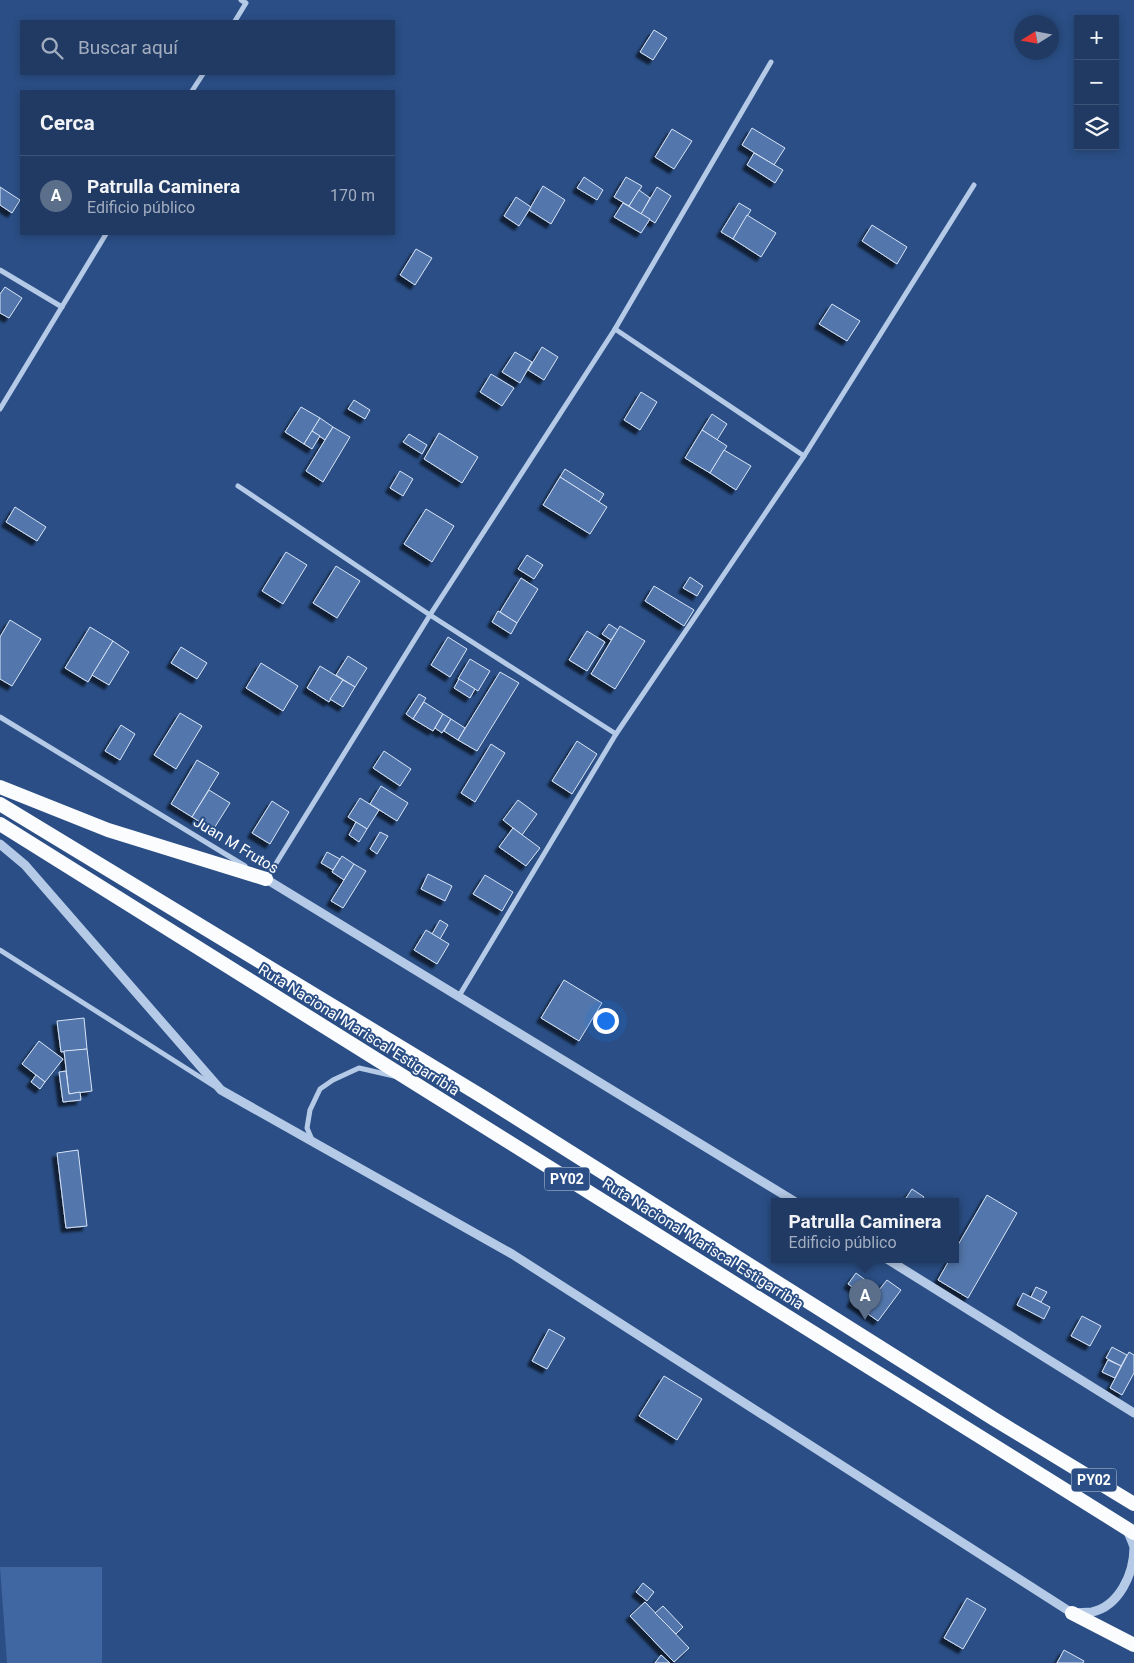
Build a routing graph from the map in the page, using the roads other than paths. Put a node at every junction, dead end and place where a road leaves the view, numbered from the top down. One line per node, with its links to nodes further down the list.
1 (241, 0): 2 (street)
2 (236, 20)
3 (771, 62): 10 (street)
4 (202, 75): 5 (street)
5 (193, 90)
6 (974, 185): 12 (street)
7 (105, 235): 9 (street)
8 (0, 270): 9 (street)
9 (62, 307): 11 (street)
10 (615, 329): 12 (street); 14 (street)
11 (0, 409)
12 (804, 456): 16 (street)
13 (238, 486): 14 (street)
14 (430, 614): 16 (street); 21 (street)
15 (0, 717): 21 (street, Juan M Frutos)
16 (616, 734): 23 (street)
17 (0, 787): 21 (highway)
18 (0, 804): 30 (highway, Ruta Nacional Mariscal Estigarribia / PY02)
19 (0, 824): 24 (highway, Ruta Nacional Mariscal Estigarribia / PY02)
20 (0, 844): 25 (street)
21 (266, 879): 23 (street, Juan M Frutos)
22 (0, 950): 25 (street)
23 (459, 996): 27 (street, Juan M Frutos)
24 (406, 1078): 26 (street); 31 (highway, Ruta Nacional Mariscal Estigarribia / PY02)
25 (221, 1090): 26 (street)
26 (313, 1142): 32 (street)
27 (789, 1198)
28 (893, 1263): 29 (street)
29 (1134, 1412)
30 (1134, 1504)
31 (1130, 1531): 32 (street)
32 (1072, 1613): 33 (highway)
33 (1134, 1645)

